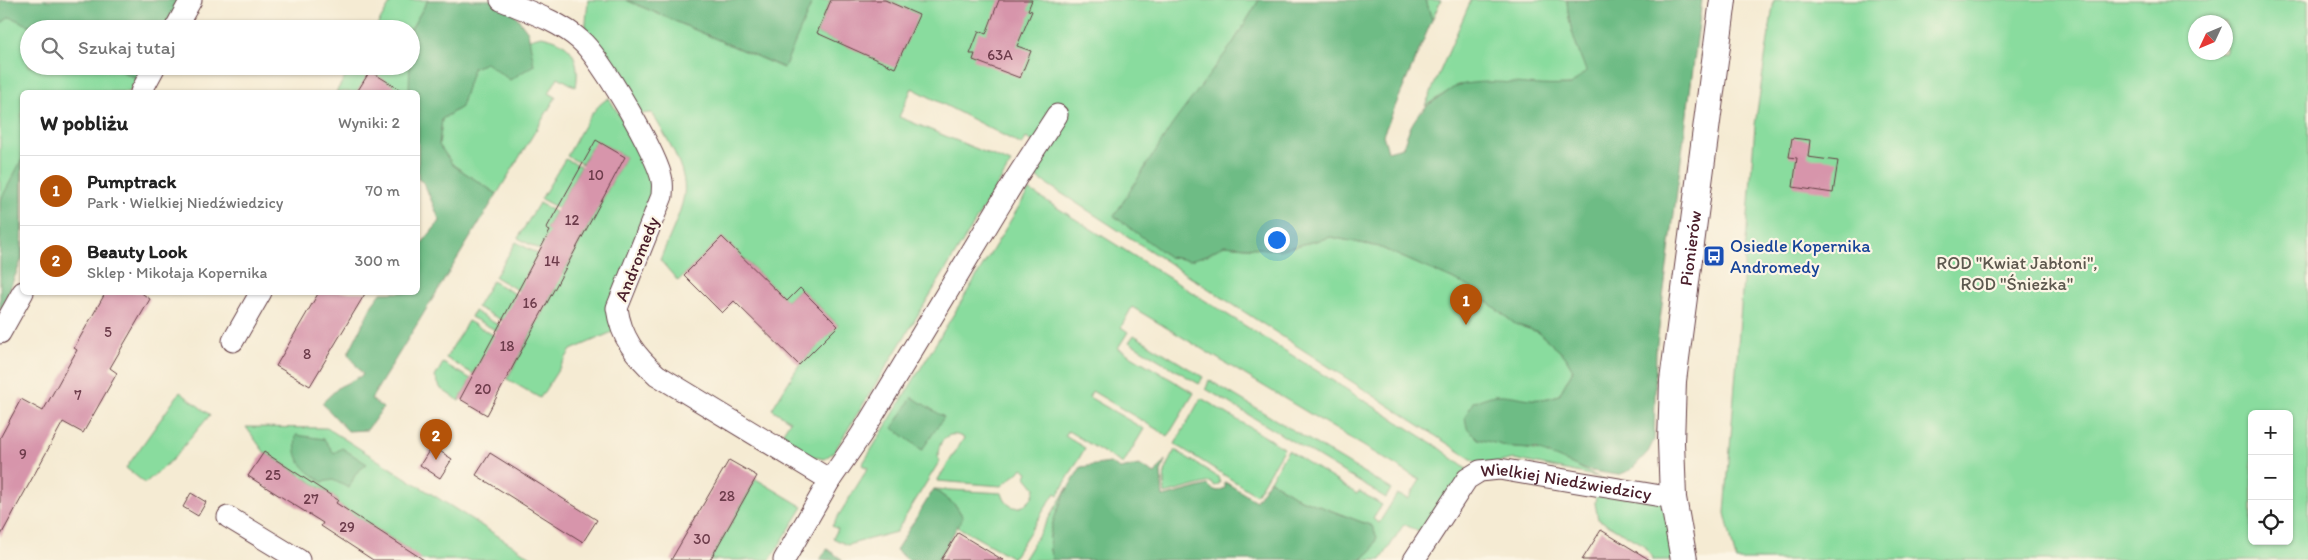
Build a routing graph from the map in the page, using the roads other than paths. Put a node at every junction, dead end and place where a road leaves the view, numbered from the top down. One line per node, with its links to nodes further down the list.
1 (191, 0): 4 (street)
2 (501, 0): 12 (street, Andromedy)
3 (1723, 0): 13 (street, Pionierów)
4 (180, 20)
5 (150, 75): 6 (street)
6 (142, 90)
7 (1057, 115): 12 (street)
8 (22, 295): 10 (street)
9 (259, 295): 11 (street)
10 (0, 333)
11 (233, 341)
12 (830, 480): 16 (street)
13 (1673, 498): 17 (street, Wielkiej Niedźwiedzicy); 18 (street, Pionierów)
14 (228, 517): 15 (street)
15 (299, 560)
16 (784, 560)
17 (1414, 560)
18 (1684, 560)

